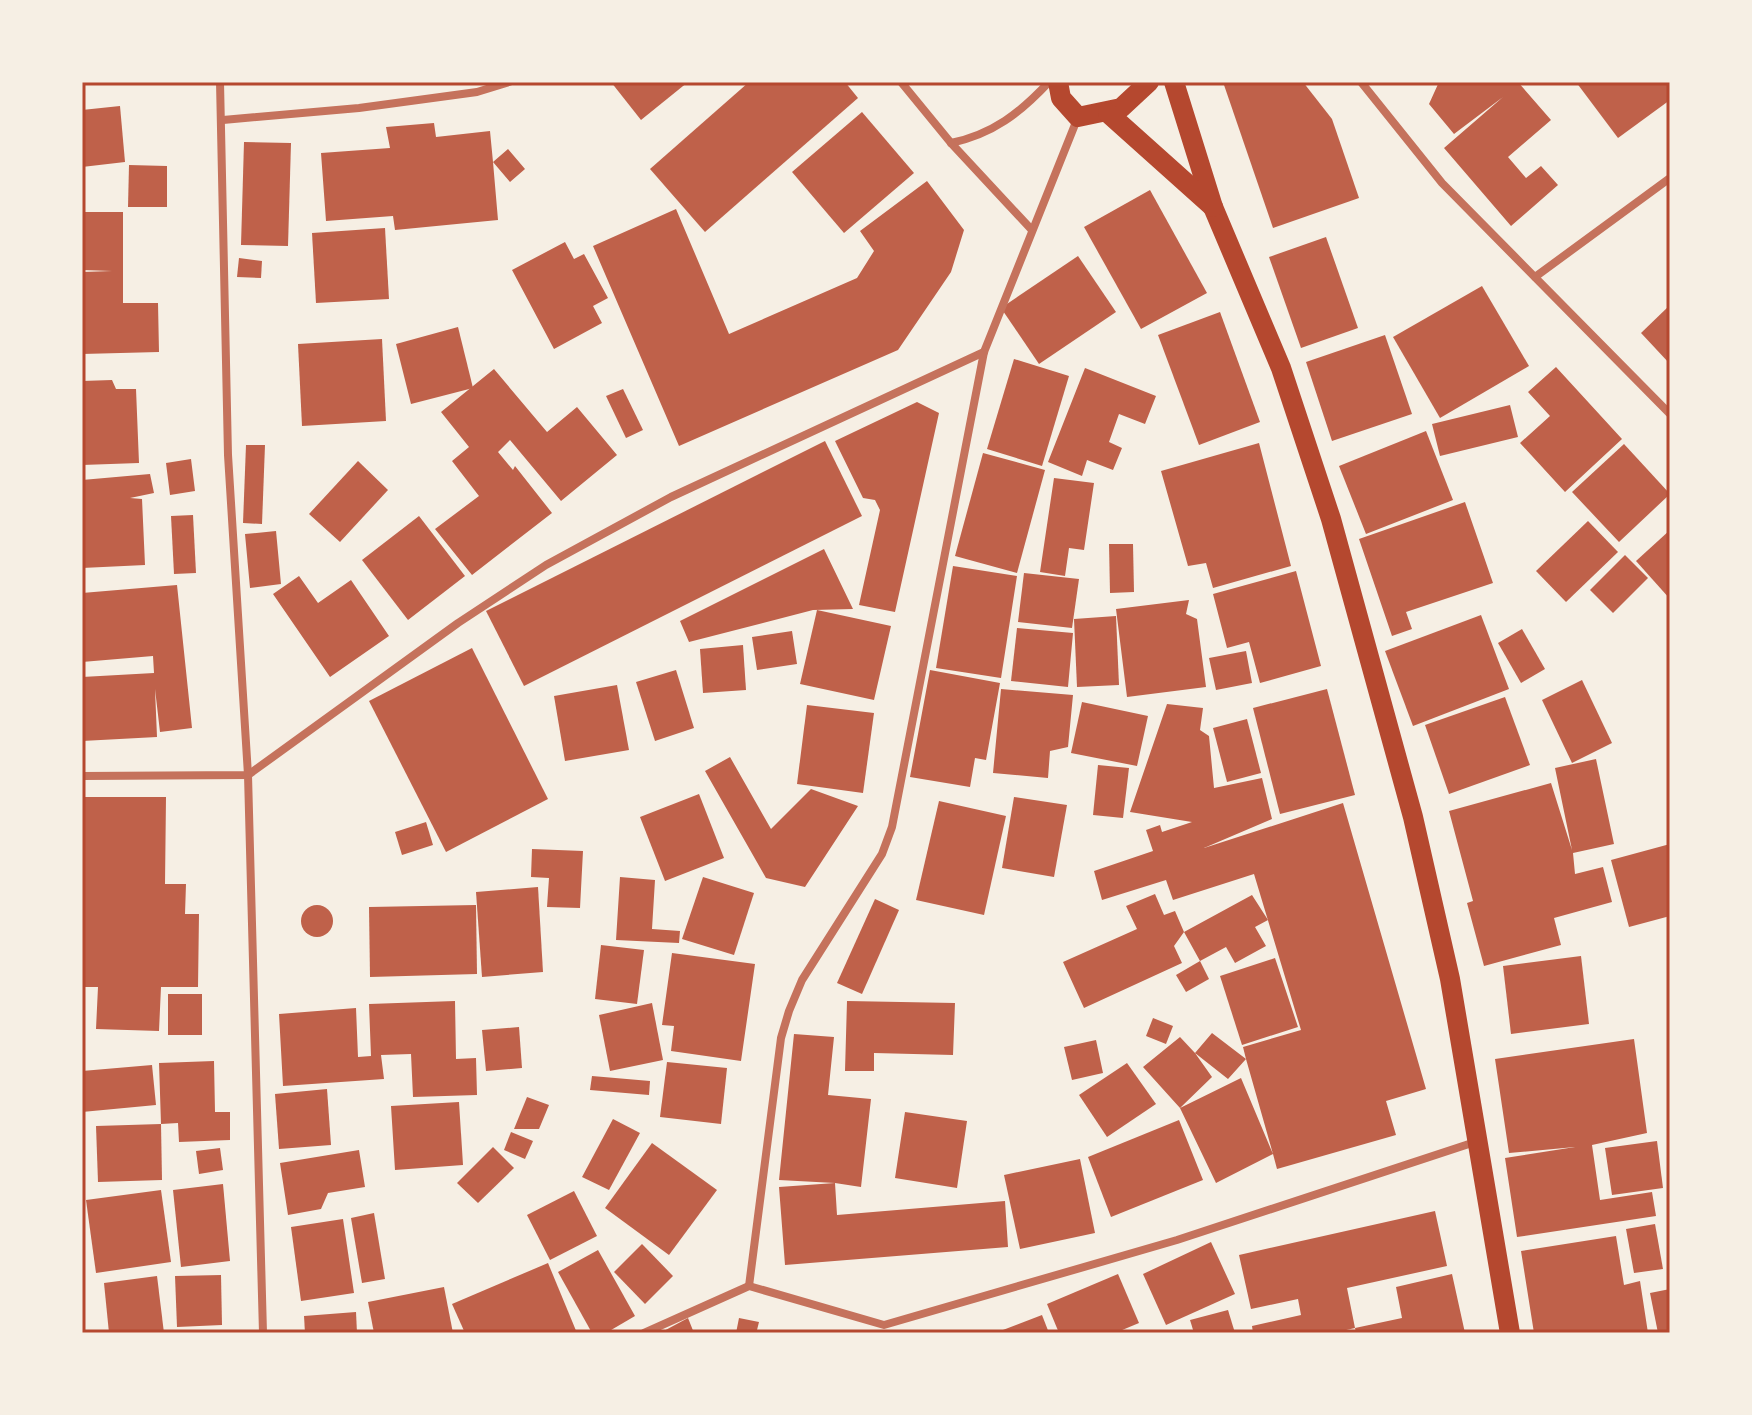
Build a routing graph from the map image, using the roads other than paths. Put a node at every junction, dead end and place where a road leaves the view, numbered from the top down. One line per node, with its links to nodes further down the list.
1 (220, 82): 11 (street)
2 (509, 82): 11 (street)
3 (901, 82): 12 (street)
4 (1049, 82): 12 (street)
5 (1058, 82): 10 (main road)
6 (1149, 82): 9 (main road)
7 (1174, 82): 14 (main road)
8 (1361, 82): 16 (street)
9 (1108, 113): 10 (main road); 14 (main road)
10 (1078, 117): 15 (street)
11 (223, 120): 19 (street)
12 (951, 143): 15 (street)
13 (1670, 178): 16 (street)
14 (1213, 207): 21 (main road)
15 (1031, 229): 17 (street)
16 (1535, 277): 18 (street)
17 (984, 352): 19 (street); 22 (street)
18 (1670, 414)
19 (248, 775): 20 (street); 24 (street)
20 (82, 776)
21 (1480, 1141): 23 (street); 26 (main road)
22 (749, 1286): 23 (street); 25 (street)
23 (883, 1329)
24 (263, 1333)
25 (644, 1333)
26 (1510, 1333)

